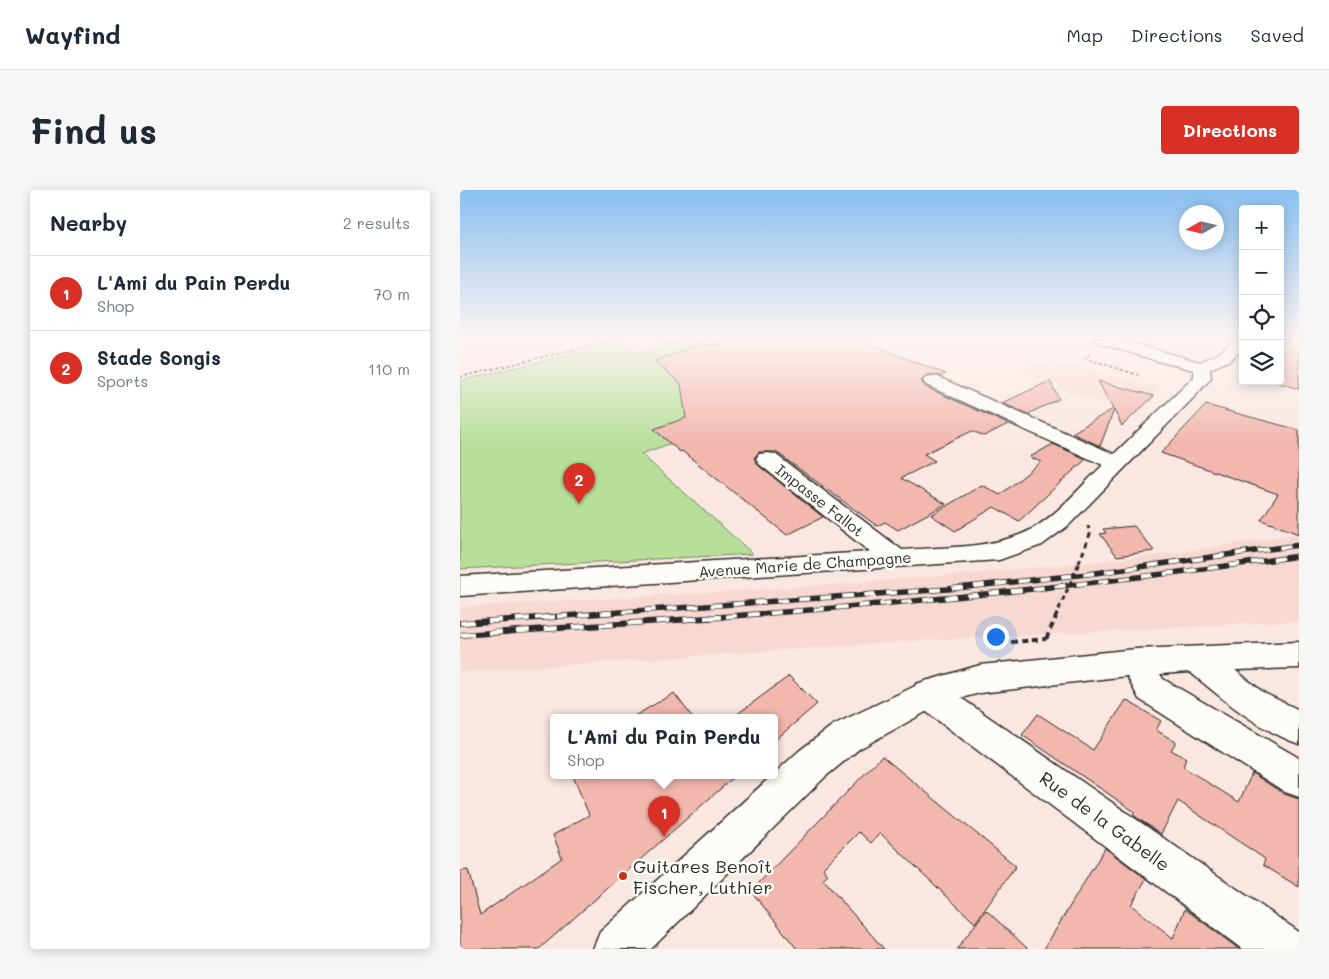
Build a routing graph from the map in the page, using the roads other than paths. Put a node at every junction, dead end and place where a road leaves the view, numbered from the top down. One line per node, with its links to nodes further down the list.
1 (1202, 374): 4 (street, Avenue Marie de Champagne)
2 (932, 381): 4 (street)
3 (767, 459): 5 (street, Impasse Fallot)
4 (1118, 463): 5 (street, Avenue Marie de Champagne)
5 (896, 559): 6 (street, Avenue Marie de Champagne)
6 (460, 586)
7 (1299, 655): 8 (street)
8 (1196, 660): 9 (street); 11 (street)
9 (1136, 662): 10 (street); 12 (street)
10 (928, 694): 13 (street); 14 (street, Rue de la Gabelle)
11 (1299, 728)
12 (1299, 779)
13 (617, 949)
14 (1282, 949)

